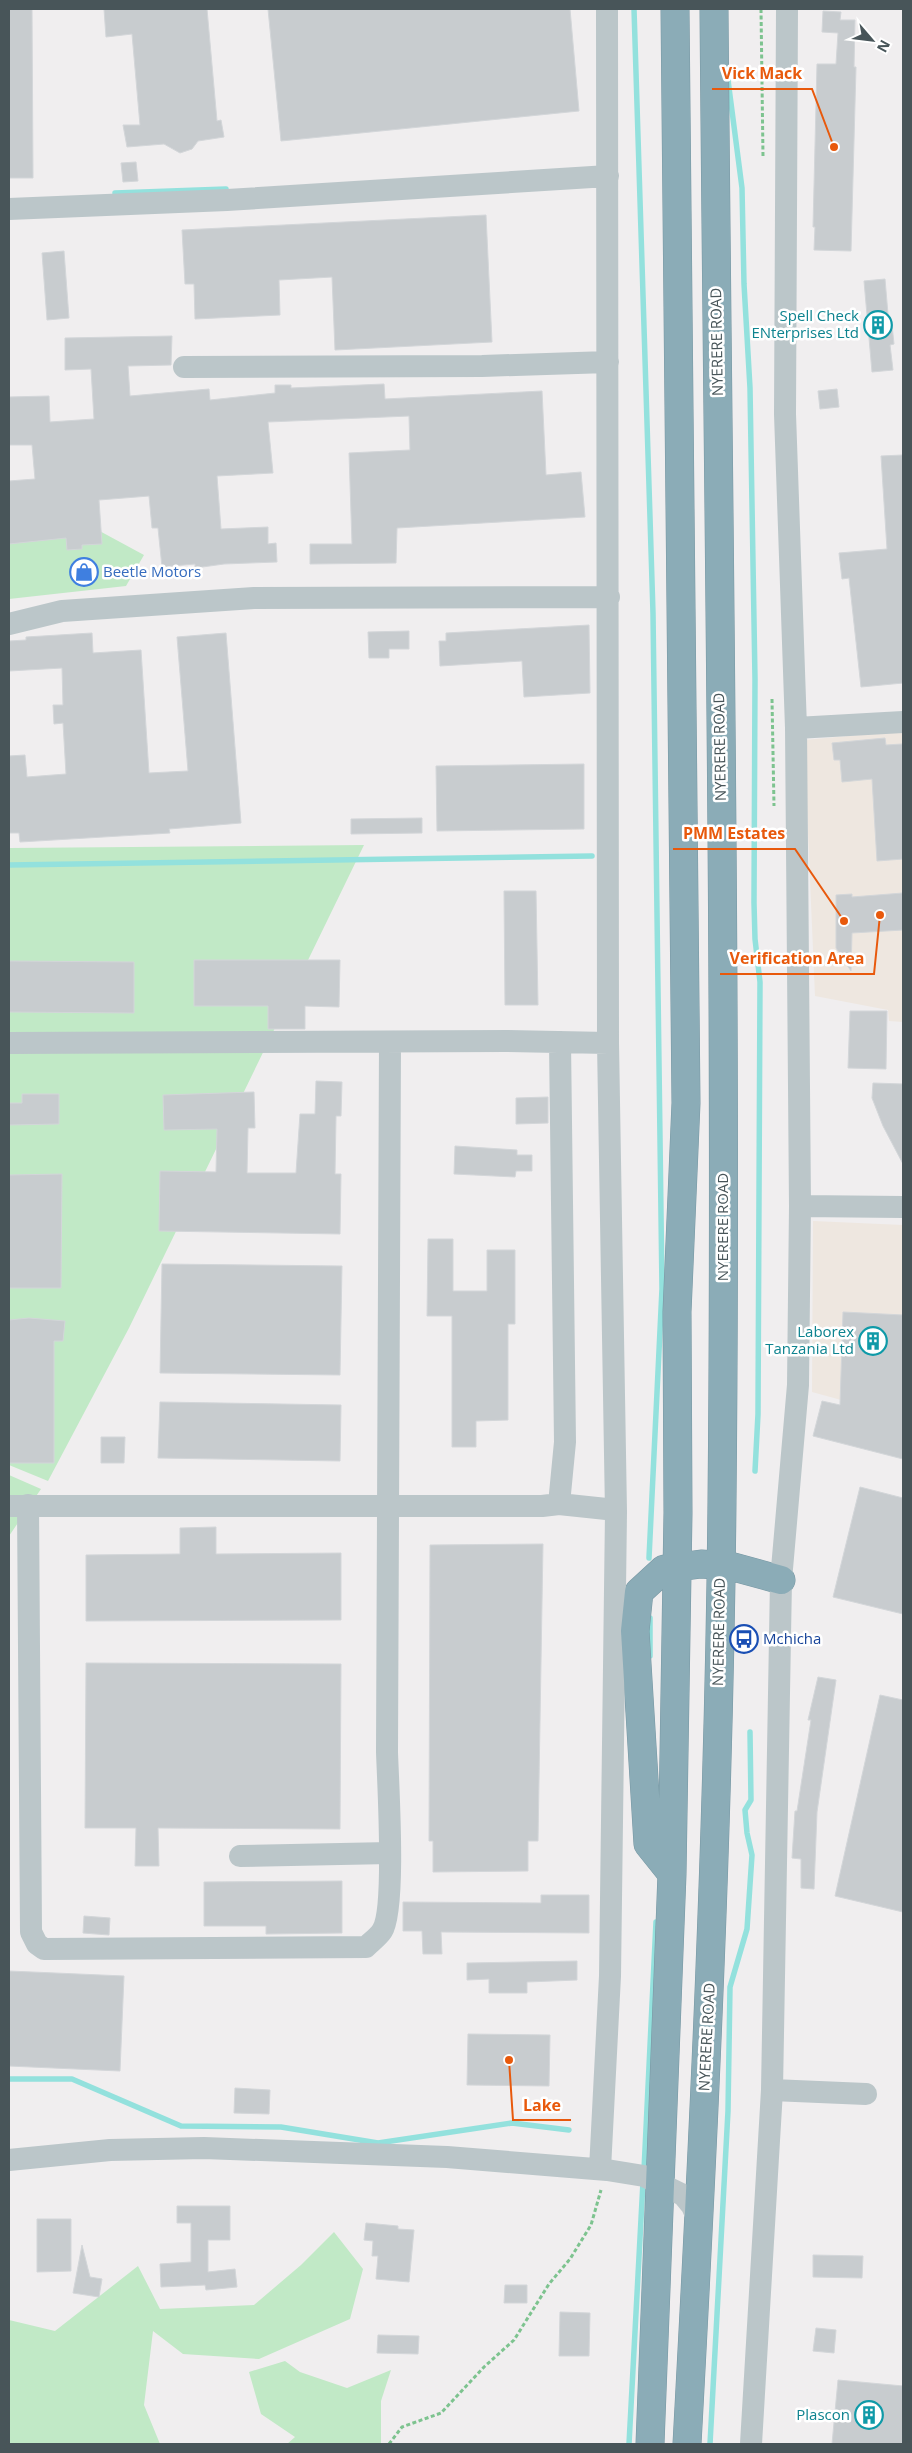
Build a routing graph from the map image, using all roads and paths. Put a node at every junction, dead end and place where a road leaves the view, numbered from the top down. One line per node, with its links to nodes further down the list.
1 (607, 9): 7 (street)
2 (675, 9): 27 (highway)
3 (714, 9): 28 (highway, NYERERE ROAD)
4 (761, 9): 6 (path)
5 (787, 9): 15 (street)
6 (764, 163)
7 (608, 176): 8 (street); 9 (street)
8 (9, 209)
9 (608, 362): 10 (street); 11 (street)
10 (184, 367)
11 (609, 597): 12 (street); 20 (street)
12 (9, 624)
13 (772, 694): 16 (path)
14 (903, 722): 15 (street)
15 (796, 728): 21 (street)
16 (774, 813)
17 (390, 1042): 18 (street); 19 (street); 25 (street)
18 (560, 1042): 20 (street); 23 (street)
19 (9, 1043)
20 (608, 1043): 26 (street)
21 (800, 1206): 22 (street); 29 (street)
22 (903, 1207)
23 (559, 1504): 25 (street); 26 (street)
24 (18, 1505): 25 (street); 30 (street)
25 (388, 1506): 30 (street)
26 (616, 1510): 36 (street)
27 (677, 1566): 28 (highway); 32 (highway); 32 (highway)
28 (720, 1566): 29 (highway); 38 (highway, NYERERE ROAD)
29 (781, 1580): 33 (street)
30 (390, 1853): 31 (street)
31 (240, 1856)
32 (672, 1874): 37 (highway)
33 (772, 2090): 34 (street); 42 (street)
34 (866, 2094)
35 (9, 2160): 36 (street)
36 (603, 2170): 37 (street); 39 (path)
37 (661, 2182): 38 (street); 40 (highway)
38 (699, 2222): 41 (highway, NYERERE ROAD)
39 (389, 2444)
40 (650, 2444)
41 (687, 2444)
42 (751, 2444)

